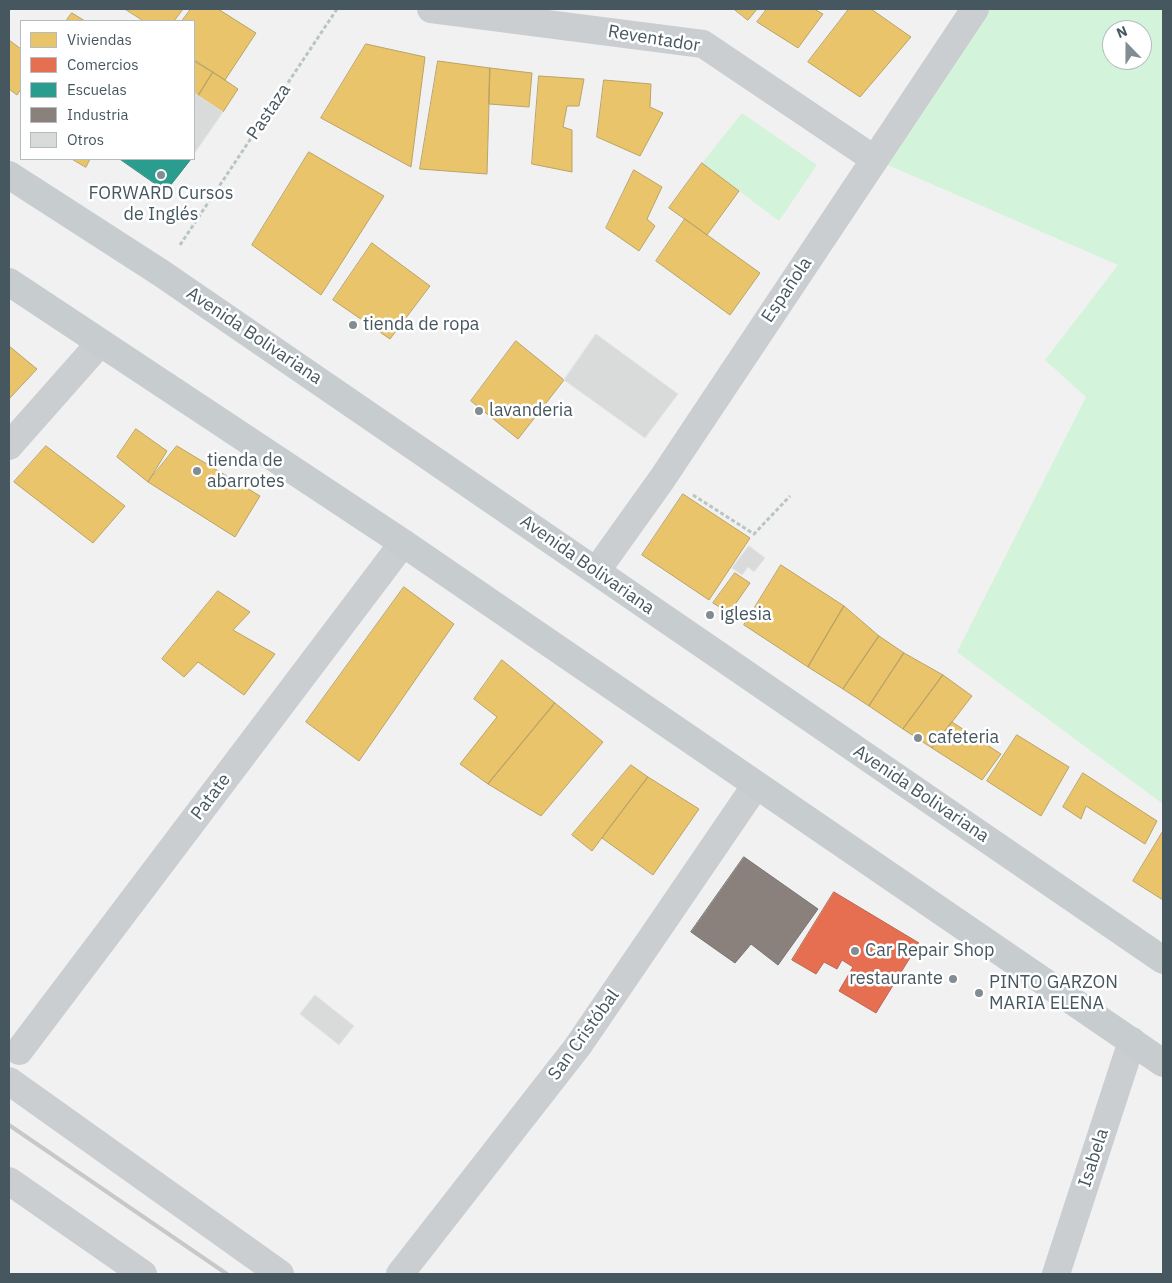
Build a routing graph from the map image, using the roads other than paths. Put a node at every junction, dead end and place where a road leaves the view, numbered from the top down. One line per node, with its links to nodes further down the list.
1 (431, 9): 3 (street, Reventador)
2 (975, 9): 3 (street, Española)
3 (874, 158): 9 (street, Española)
4 (9, 174): 9 (main road, Avenida Bolivariana)
5 (9, 282): 6 (main road)
6 (100, 343): 7 (street); 8 (main road)
7 (9, 446)
8 (403, 543): 10 (main road); 13 (street, Patate)
9 (596, 570): 11 (main road, Avenida Bolivariana)
10 (756, 785): 12 (main road); 19 (street, San Cristóbal)
11 (1163, 960)
12 (1132, 1041): 14 (main road); 20 (street, Isabela)
13 (20, 1051)
14 (1163, 1063)
15 (9, 1081): 18 (street)
16 (9, 1182): 17 (street)
17 (143, 1274)
18 (280, 1274)
19 (400, 1274)
20 (1056, 1274)

